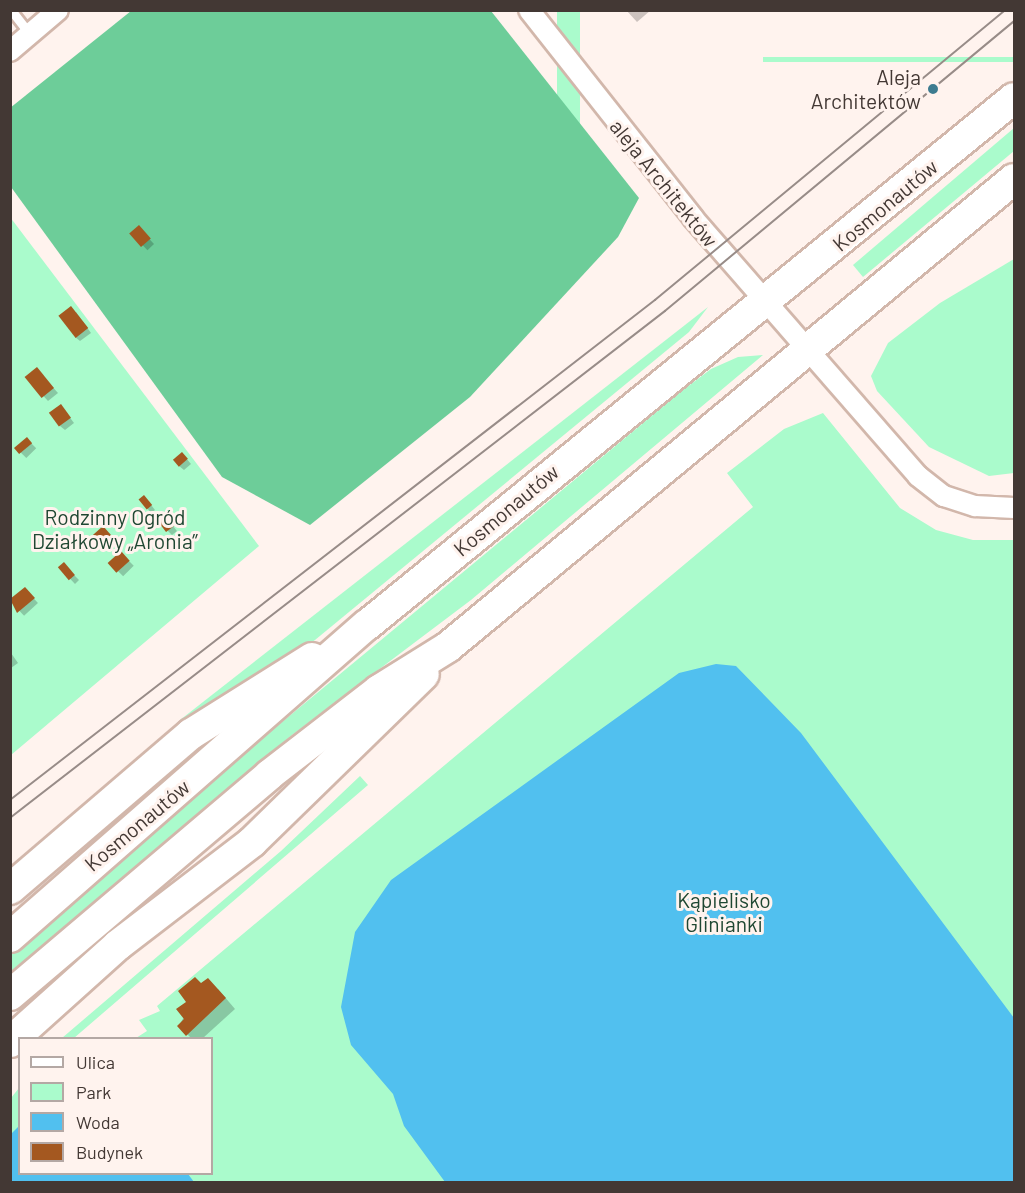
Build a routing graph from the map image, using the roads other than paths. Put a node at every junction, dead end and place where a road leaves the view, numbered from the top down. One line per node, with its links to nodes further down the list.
1 (11, 10): 4 (lane)
2 (58, 10): 4 (street)
3 (529, 10): 8 (street, aleja Architektów)
4 (30, 35): 5 (street)
5 (10, 51)
6 (1014, 98): 8 (main road, Kosmonautów)
7 (1014, 179): 9 (main road)
8 (766, 303): 9 (street, aleja Architektów); 11 (main road, Kosmonautów)
9 (806, 349): 10 (street, aleja Architektów); 12 (main road)
10 (1014, 508)
11 (367, 625): 13 (main road); 14 (main road, Kosmonautów)
12 (448, 647): 15 (main road); 16 (main road)
13 (10, 888)
14 (10, 937)
15 (10, 995)
16 (10, 1042)

